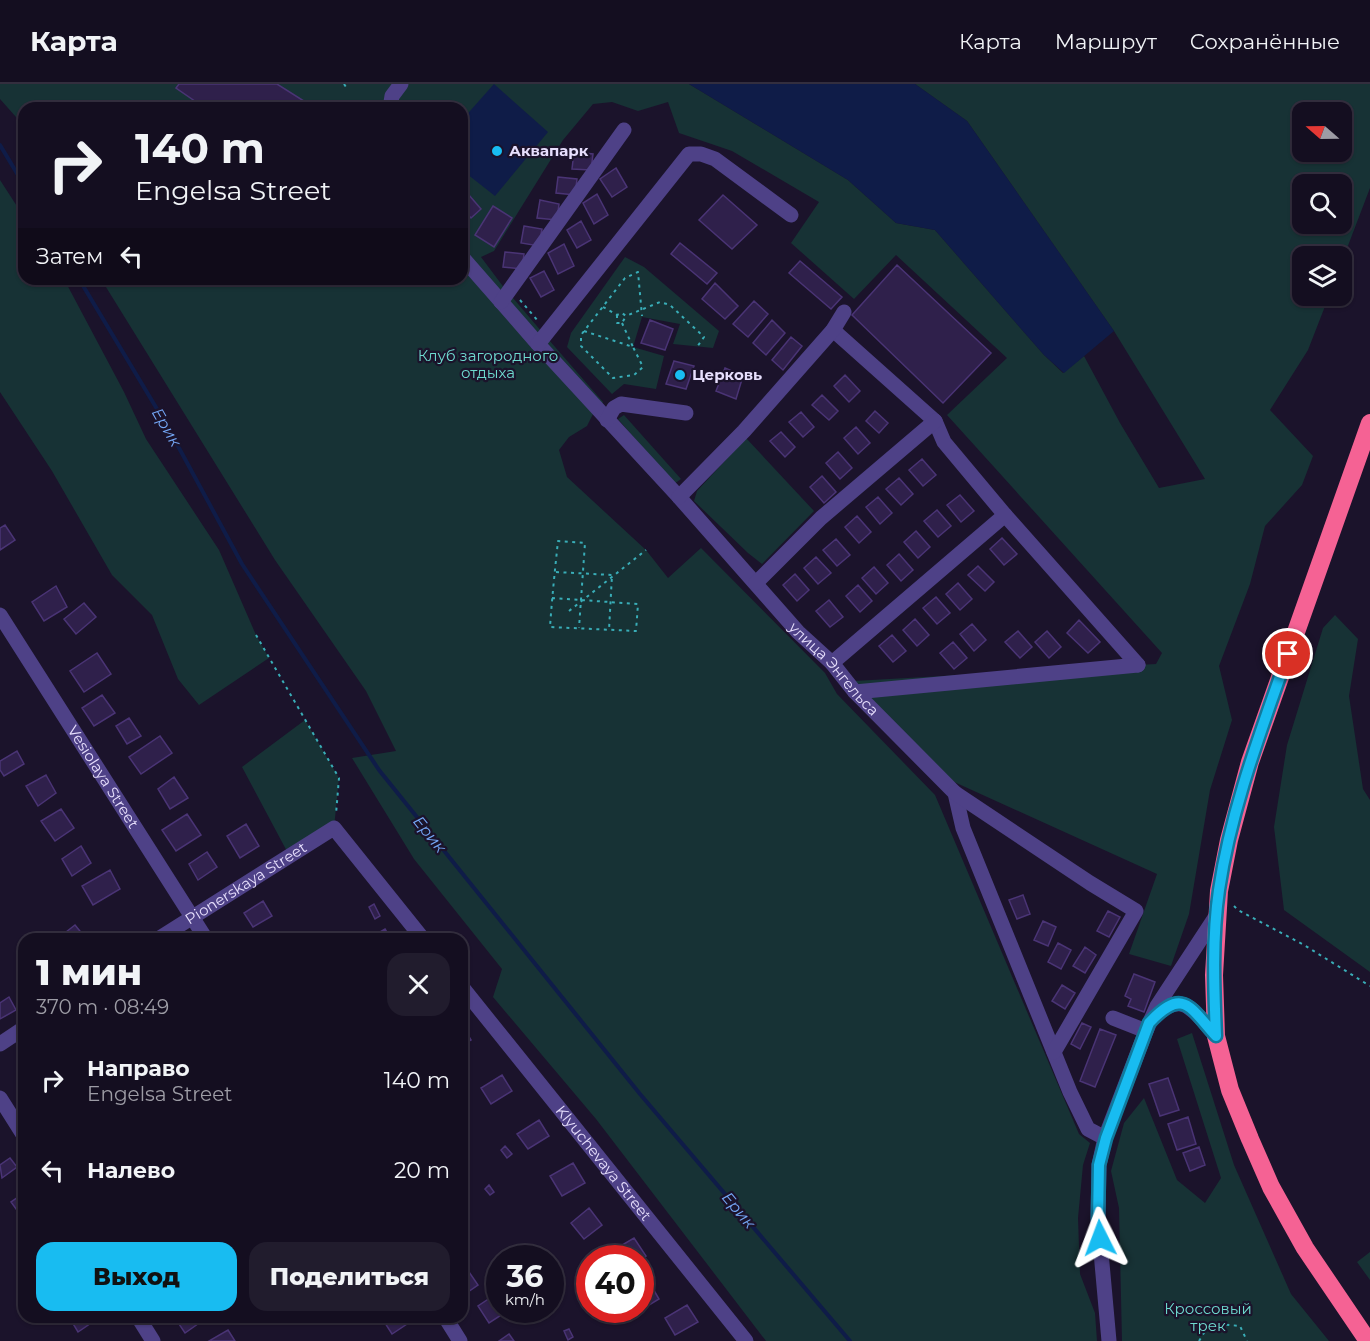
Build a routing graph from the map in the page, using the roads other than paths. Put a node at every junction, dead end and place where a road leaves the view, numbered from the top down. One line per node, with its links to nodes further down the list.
1 (401, 84): 2 (street)
2 (391, 102)
3 (624, 130): 6 (street)
4 (791, 215): 9 (street)
5 (468, 264): 6 (street, улица Энгельса)
6 (501, 302): 9 (street, улица Энгельса)
7 (844, 312): 8 (street)
8 (833, 330): 12 (street); 14 (street)
9 (538, 344): 11 (street, улица Энгельса)
10 (686, 413): 11 (street)
11 (607, 420): 14 (street, улица Энгельса)
12 (935, 421): 15 (street); 16 (street)
13 (1370, 423): 22 (highway)
14 (679, 497): 16 (street, улица Энгельса)
15 (1005, 515): 18 (street); 19 (street)
16 (756, 583): 18 (street, улица Энгельса)
17 (0, 615): 21 (street, Vesiolaya Street)
18 (832, 663): 19 (street, улица Энгельса)
19 (855, 692): 20 (street, улица Энгельса)
20 (955, 793): 32 (street); 32 (street, улица Энгельса)
21 (192, 916): 23 (street, Pionerskaya Street); 24 (street, Vesiolaya Street); 25 (street, Pionerskaya Street)
22 (1216, 916): 28 (street); 30 (highway)
23 (167, 933)
24 (202, 933)
25 (418, 933)
26 (468, 994): 40 (street, Klyuchevaya Street)
27 (1113, 1018): 28 (street)
28 (1147, 1027): 30 (street); 35 (street)
29 (18, 1032): 31 (street)
30 (1216, 1036): 42 (highway)
31 (0, 1044)
32 (1054, 1052): 35 (street)
33 (0, 1098): 34 (street)
34 (18, 1126)
35 (1106, 1138): 41 (street)
36 (142, 1323): 38 (street)
37 (449, 1323): 39 (street)
38 (153, 1341)
39 (460, 1341)
40 (746, 1341)
41 (1109, 1341)
42 (1368, 1341)

